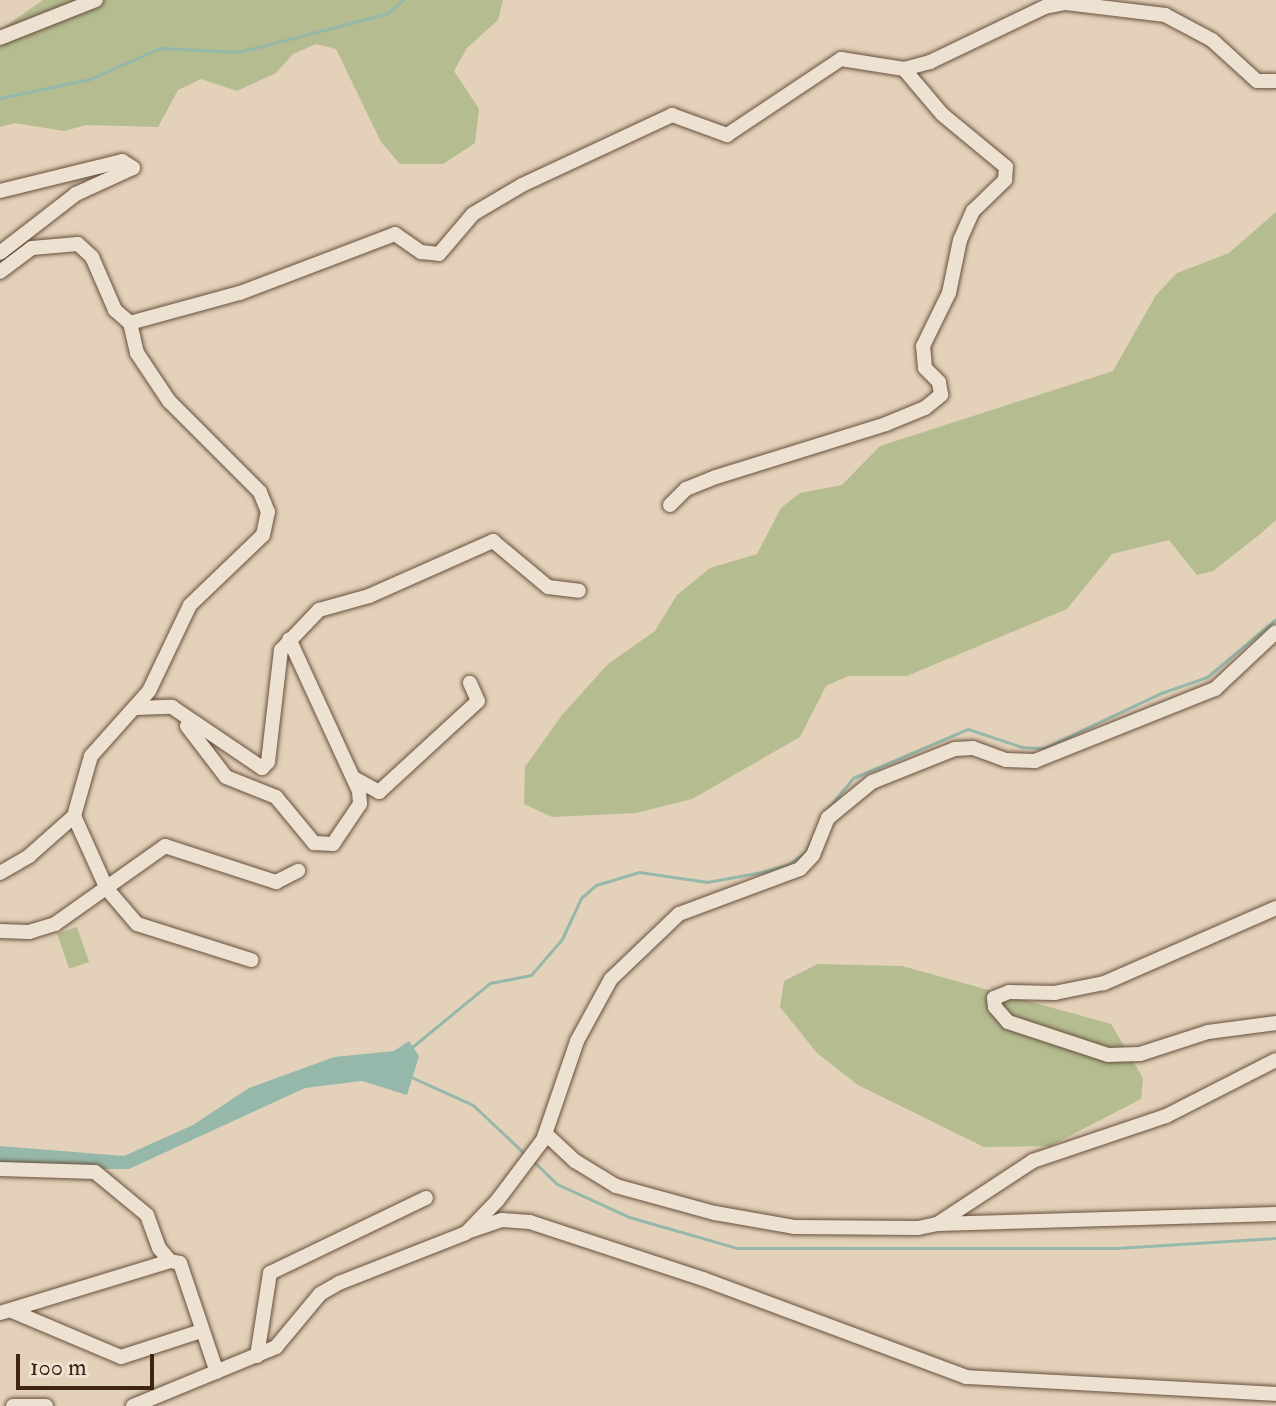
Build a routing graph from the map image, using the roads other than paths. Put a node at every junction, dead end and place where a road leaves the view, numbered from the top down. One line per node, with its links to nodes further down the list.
1 (96, 0): 3 (street)
2 (1069, 2): 4 (street); 5 (street)
3 (0, 38)
4 (904, 69): 9 (street); 10 (street)
5 (1276, 81)
6 (0, 191): 7 (street)
7 (0, 253)
8 (0, 272): 9 (street)
9 (130, 323): 15 (street)
10 (670, 505)
11 (579, 591): 13 (street)
12 (1276, 632): 26 (street)
13 (289, 639): 15 (street); 16 (street)
14 (470, 683): 16 (street)
15 (140, 707): 16 (street); 17 (street)
16 (354, 778)
17 (74, 816): 19 (street); 20 (street)
18 (298, 871): 20 (street)
19 (0, 873)
20 (107, 889): 22 (street); 23 (street)
21 (1276, 908): 24 (street)
22 (0, 931)
23 (251, 960)
24 (1276, 1023)
25 (1276, 1060): 30 (street)
26 (544, 1137): 30 (street); 31 (street)
27 (0, 1169): 32 (street)
28 (426, 1198): 35 (street)
29 (1276, 1214): 30 (street)
30 (937, 1224)
31 (466, 1233): 35 (street); 37 (street)
32 (170, 1261): 33 (street); 34 (street)
33 (6, 1312): 34 (street)
34 (201, 1331): 36 (street)
35 (257, 1356): 36 (street)
36 (217, 1372): 40 (street)
37 (1276, 1394)
38 (13, 1406): 39 (street)
39 (46, 1406)
40 (133, 1406)

